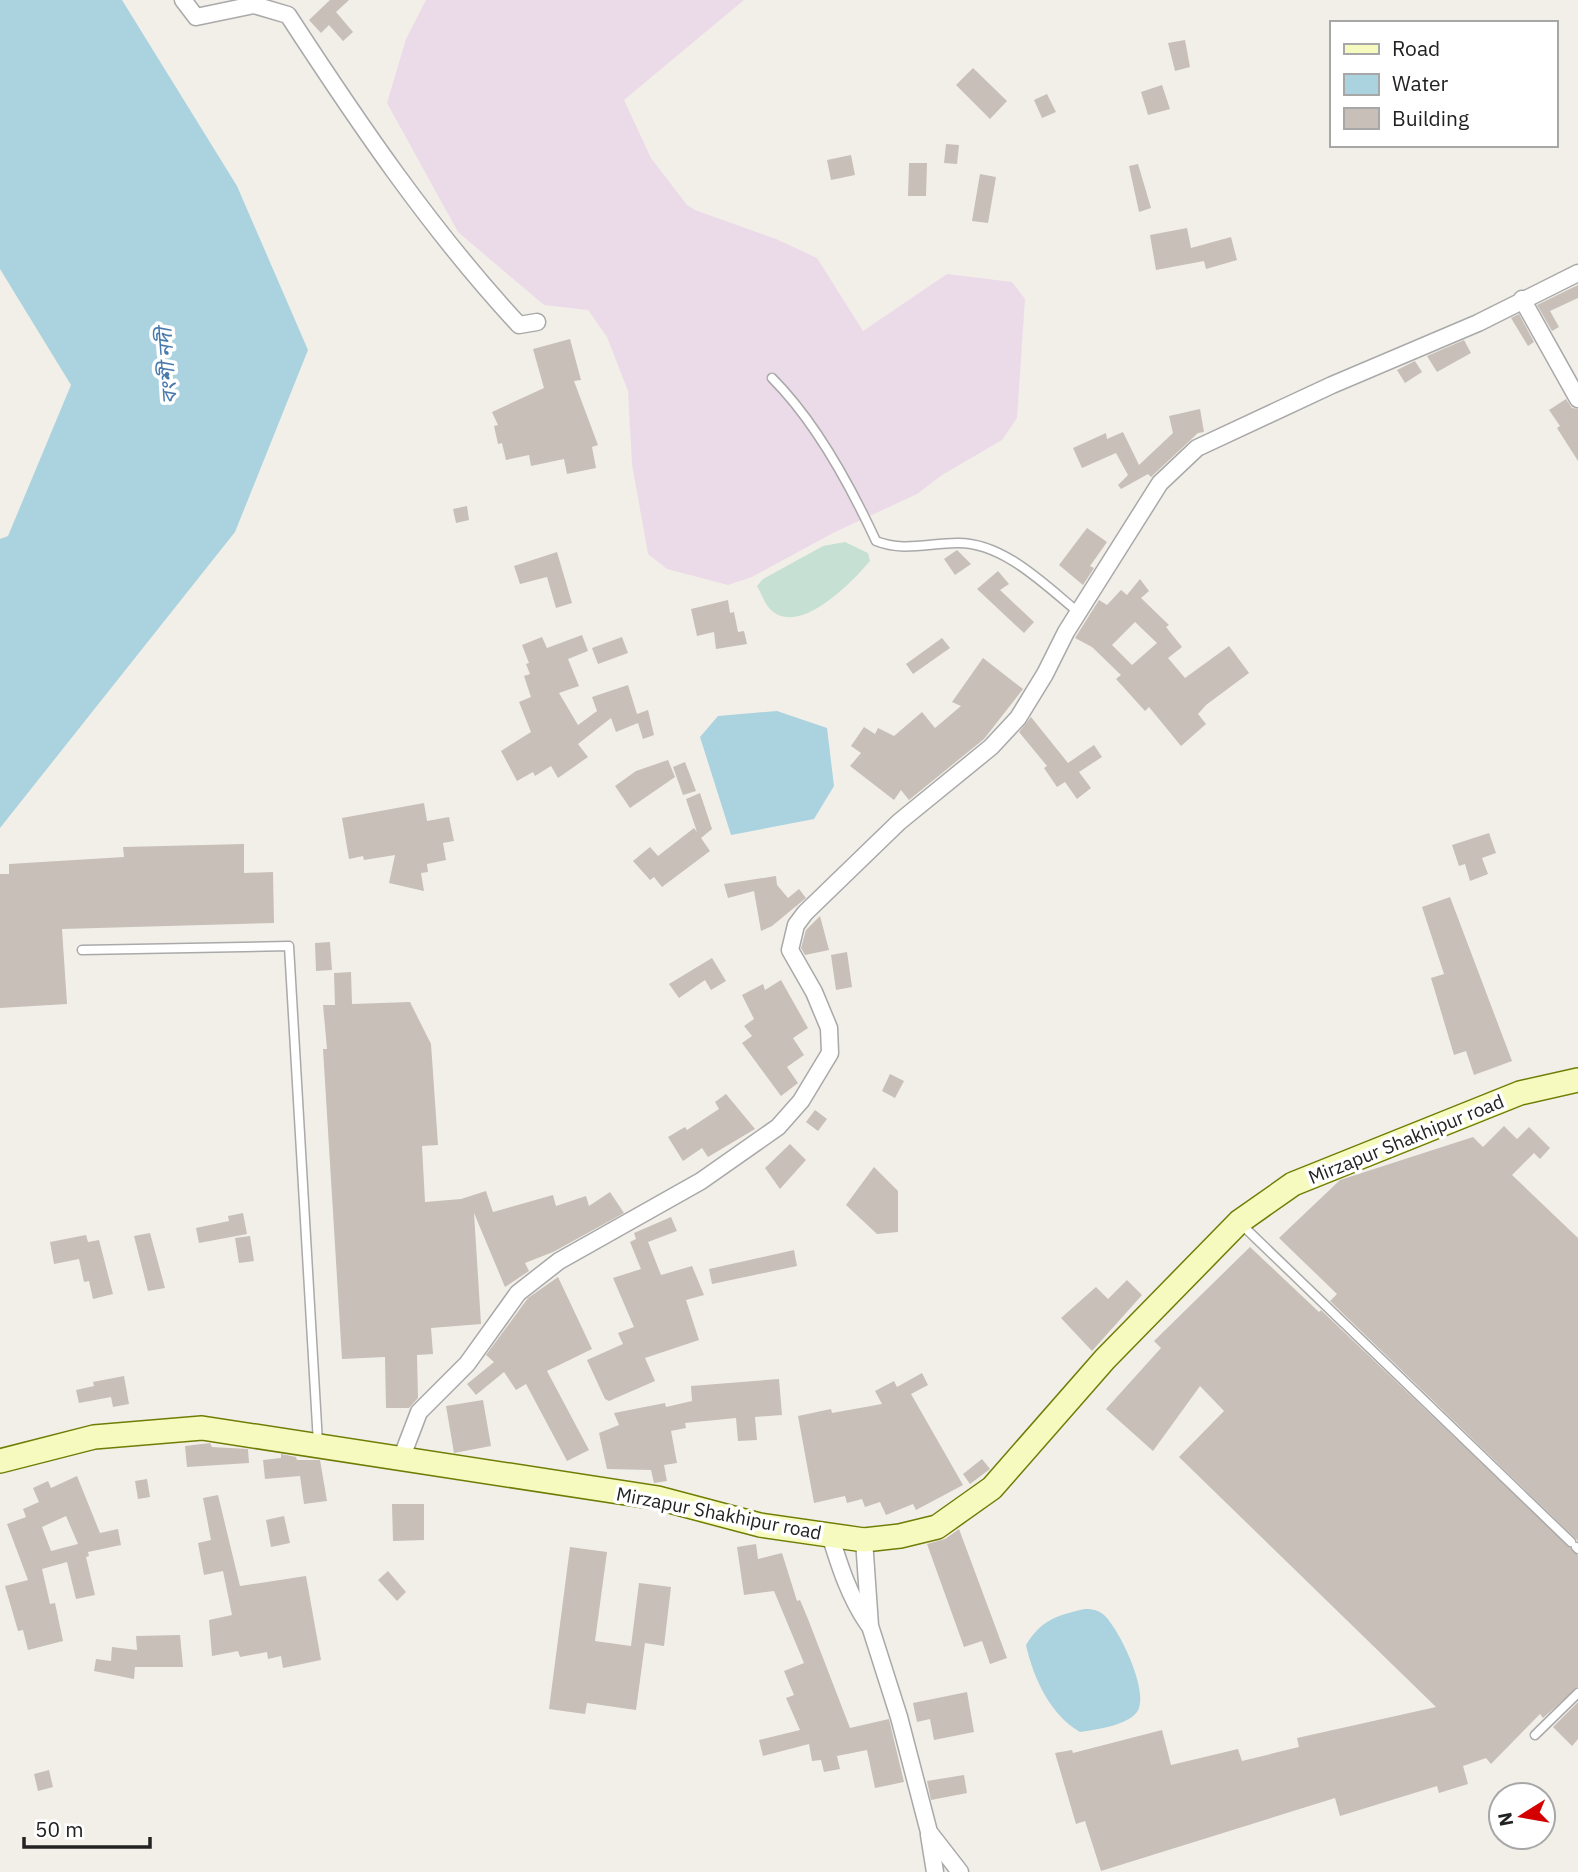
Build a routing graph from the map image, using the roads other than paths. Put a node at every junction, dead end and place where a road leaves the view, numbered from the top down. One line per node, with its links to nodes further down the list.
1 (183, 0): 4 (street)
2 (1578, 273): 3 (street)
3 (1522, 299): 6 (street); 7 (street)
4 (537, 322)
5 (772, 378): 7 (lane)
6 (1578, 399)
7 (1078, 612): 12 (street)
8 (82, 950): 11 (lane)
9 (1578, 1080): 10 (main road, Mirzapur Shakhipur road)
10 (1239, 1222): 15 (main road, Mirzapur Shakhipur road); 16 (lane)
11 (318, 1446): 12 (main road, Mirzapur Shakhipur road); 13 (main road, Mirzapur Shakhipur road)
12 (401, 1459): 14 (main road, Mirzapur Shakhipur road)
13 (0, 1461)
14 (830, 1535): 15 (main road, Mirzapur Shakhipur road); 17 (street)
15 (864, 1540): 17 (street)
16 (1575, 1546)
17 (870, 1626): 20 (street)
18 (1578, 1693): 19 (lane)
19 (1535, 1735)
20 (929, 1832): 21 (street); 22 (street)
21 (935, 1872)
22 (960, 1872)

